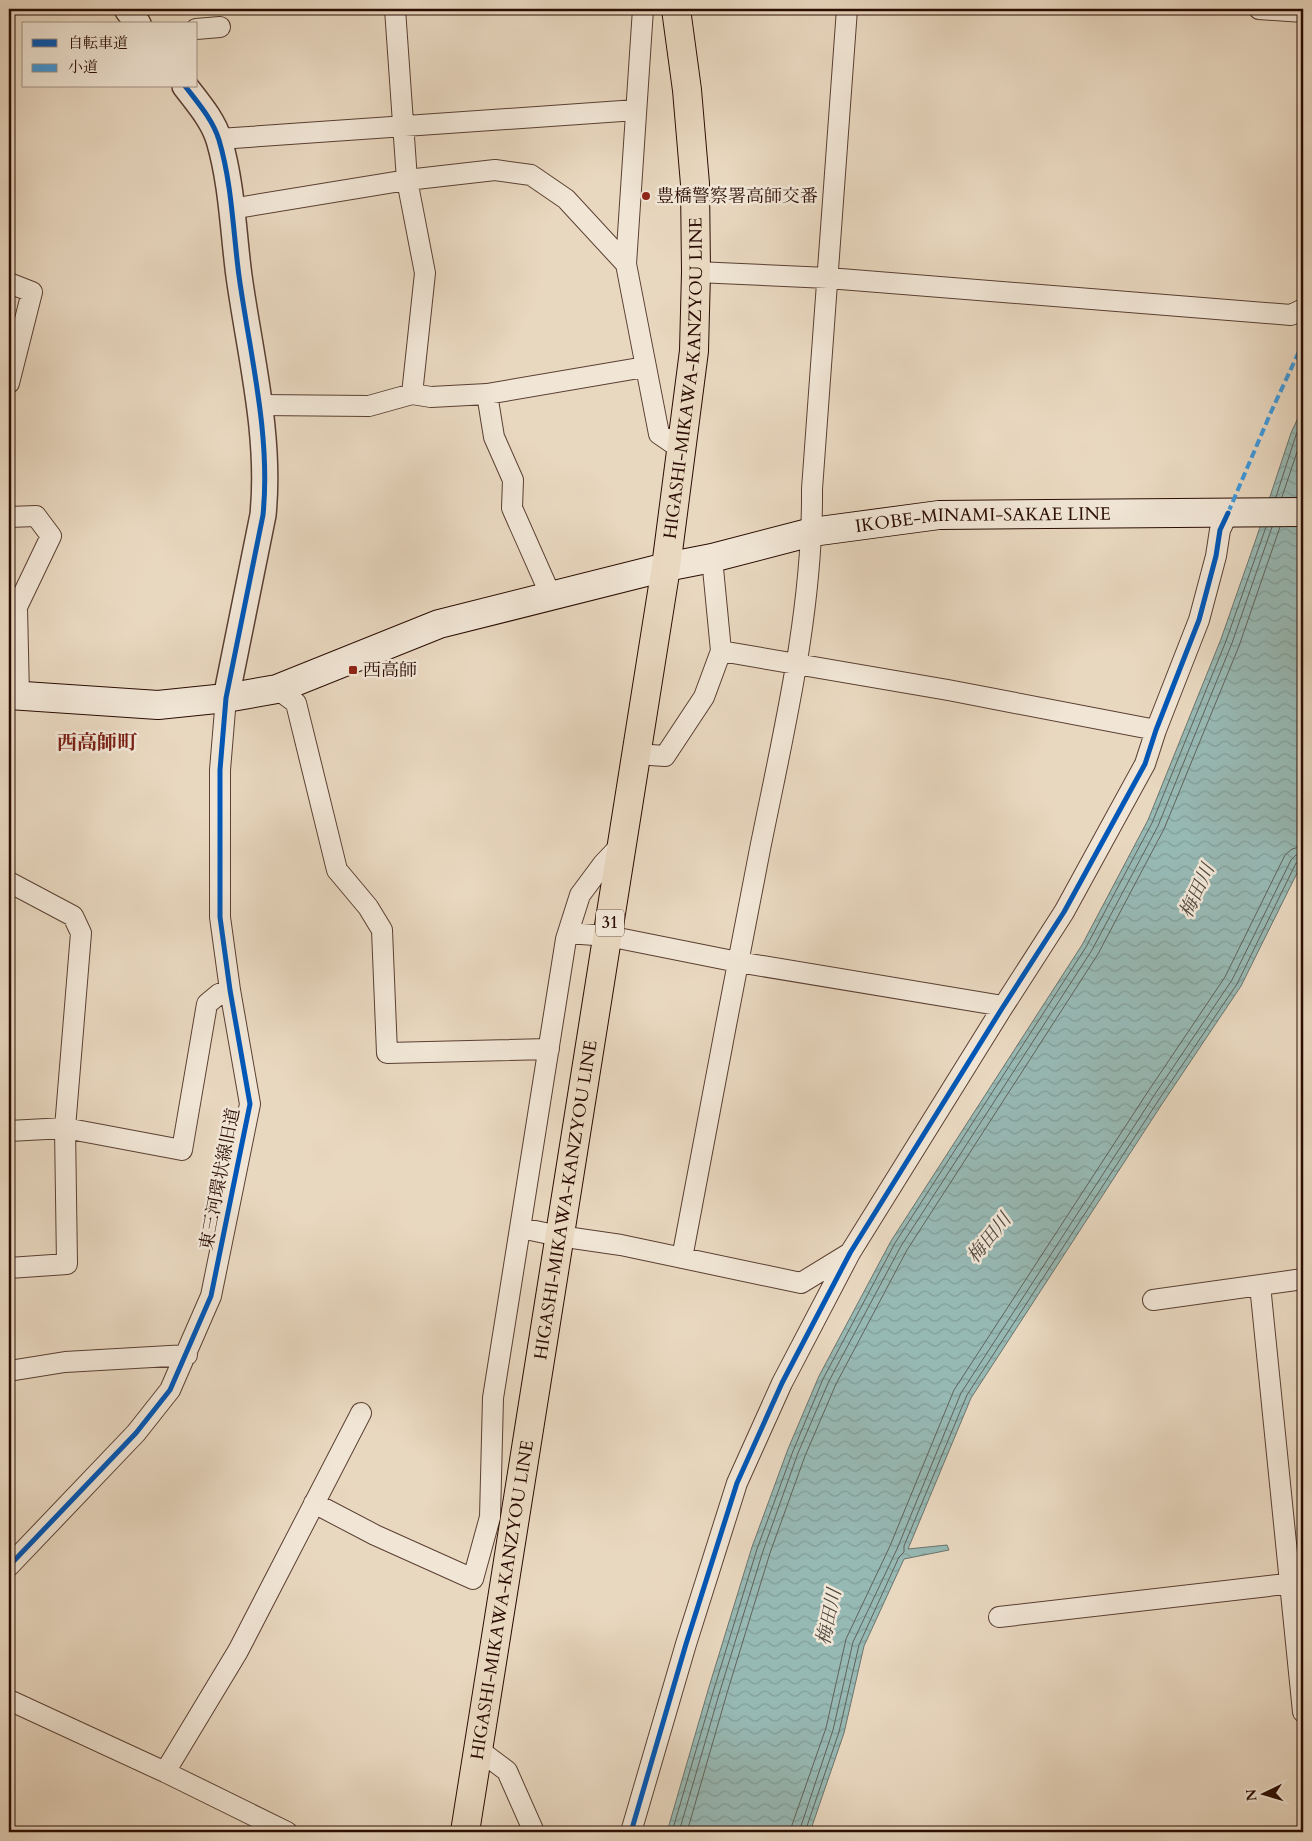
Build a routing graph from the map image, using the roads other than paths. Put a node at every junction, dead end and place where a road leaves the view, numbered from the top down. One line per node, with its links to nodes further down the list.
1 (127, 9): 8 (street)
2 (395, 9): 13 (street)
3 (644, 9): 12 (street)
4 (676, 9): 18 (main road, HIGASHI-MIKAWA-KANZYOU LINE / 31)
5 (847, 9): 19 (street)
6 (1259, 9): 7 (street)
7 (1303, 12)
8 (137, 22)
9 (220, 27): 10 (street)
10 (198, 29)
11 (186, 88): 14 (street)
12 (636, 110): 13 (street); 17 (street)
13 (404, 125): 14 (street); 15 (street)
14 (219, 139): 16 (street)
15 (408, 180): 16 (street); 17 (street); 24 (street)
16 (231, 209): 26 (street)
17 (626, 264): 22 (street)
18 (696, 272): 19 (street); 27 (main road, HIGASHI-MIKAWA-KANZYOU LINE / 31)
19 (828, 278): 21 (street); 31 (street)
20 (9, 283): 23 (street)
21 (1303, 309)
22 (645, 367): 25 (street); 27 (street)
23 (9, 383)
24 (412, 394): 25 (street); 26 (street)
25 (487, 394): 34 (street)
26 (260, 405): 40 (street)
27 (681, 449): 33 (main road, HIGASHI-MIKAWA-KANZYOU LINE / 31)
28 (1303, 512): 29 (main road, IKOBE-MINAMI-SAKAE LINE)
29 (1228, 513): 31 (main road, IKOBE-MINAMI-SAKAE LINE); 41 (street)
30 (9, 517): 35 (street)
31 (812, 532): 32 (main road, IKOBE-MINAMI-SAKAE LINE); 37 (street)
32 (712, 558): 33 (main road, IKOBE-MINAMI-SAKAE LINE); 36 (street)
33 (666, 567): 34 (main road); 42 (main road, HIGASHI-MIKAWA-KANZYOU LINE / 31)
34 (551, 596): 38 (main road)
35 (13, 605): 39 (street)
36 (721, 651): 37 (street); 42 (street)
37 (797, 664): 41 (street); 47 (street)
38 (278, 689): 40 (main road); 50 (street)
39 (14, 696): 40 (main road)
40 (226, 698): 48 (street, 東三河環状線旧道)
41 (1156, 730): 49 (street)
42 (636, 754): 43 (main road, HIGASHI-MIKAWA-KANZYOU LINE / 31)
43 (621, 846): 45 (street); 46 (main road, HIGASHI-MIKAWA-KANZYOU LINE / 31)
44 (9, 882): 51 (street)
45 (568, 933): 46 (street); 50 (street)
46 (608, 936): 47 (street); 54 (main road, HIGASHI-MIKAWA-KANZYOU LINE / 31)
47 (738, 962): 49 (street); 56 (street)
48 (230, 990): 51 (street); 61 (street, 東三河環状線旧道)
49 (1001, 1010): 55 (street)
50 (549, 1049): 53 (street)
51 (65, 1128): 52 (street); 57 (street)
52 (9, 1131)
53 (522, 1228): 54 (street); 64 (street)
54 (559, 1236): 56 (street); 70 (main road, HIGASHI-MIKAWA-KANZYOU LINE / 31)
55 (850, 1254): 56 (street); 75 (street)
56 (682, 1258)
57 (9, 1268)
58 (1303, 1280): 59 (street)
59 (1260, 1284): 60 (street); 66 (street)
60 (1153, 1300)
61 (186, 1355): 62 (street); 65 (street, 東三河環状線旧道)
62 (9, 1371)
63 (360, 1413): 64 (street)
64 (314, 1504): 71 (street)
65 (9, 1566)
66 (1296, 1582): 67 (street); 69 (street)
67 (999, 1617)
68 (9, 1700): 71 (street)
69 (1303, 1712)
70 (479, 1750): 73 (main road, HIGASHI-MIKAWA-KANZYOU LINE / 31); 74 (street)
71 (165, 1772): 72 (street)
72 (287, 1832)
73 (465, 1832)
74 (534, 1832)
75 (631, 1832)

